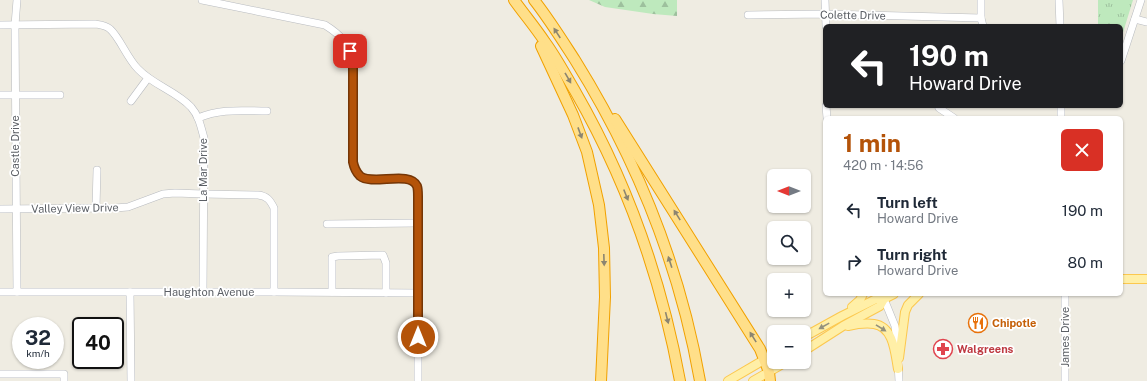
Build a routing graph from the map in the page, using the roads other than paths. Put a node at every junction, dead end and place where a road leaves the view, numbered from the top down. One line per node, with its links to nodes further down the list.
1 (17, 0): 19 (street, Castle Drive)
2 (202, 0): 36 (street)
3 (514, 0): 13 (highway)
4 (534, 0): 22 (highway, one-way to 4)
5 (826, 0): 9 (street)
6 (981, 0): 11 (street)
7 (1059, 0): 17 (street)
8 (1141, 0): 12 (street)
9 (826, 14): 10 (street, Colette Drive); 11 (street, Colette Drive); 15 (street)
10 (748, 15)
11 (981, 18): 16 (street)
12 (1135, 18): 14 (street); 20 (street)
13 (529, 21): 65 (highway, one-way to 65); 66 (highway, one-way to 66)
14 (1147, 22)
15 (826, 24)
16 (982, 24)
17 (1060, 24)
18 (0, 25): 19 (street, La Mar Drive)
19 (15, 25): 21 (street, La Mar Drive); 24 (street, Castle Drive)
20 (1123, 55)
21 (148, 78): 26 (street); 30 (street, La Mar Drive)
22 (589, 83): 57 (highway, one-way to 22); 67 (highway, one-way to 22)
23 (0, 95): 24 (street)
24 (15, 95): 25 (street); 35 (street, Castle Drive)
25 (60, 95)
26 (131, 101)
27 (939, 108): 29 (street)
28 (267, 112): 30 (street)
29 (951, 116)
30 (198, 118): 32 (street, La Mar Drive)
31 (96, 170): 33 (street)
32 (203, 194): 33 (street, Valley View Drive); 43 (street, La Mar Drive); 44 (street, Valley View Drive)
33 (96, 208): 35 (street, Valley View Drive)
34 (0, 209): 35 (street, Valley View Drive)
35 (16, 209): 41 (street, Castle Drive)
36 (418, 223): 37 (street); 47 (street)
37 (327, 224)
38 (1123, 279): 39 (main road)
39 (1147, 280)
40 (0, 292): 41 (street, Haughton Avenue)
41 (17, 292): 42 (street, Haughton Avenue)
42 (130, 292): 43 (street, Haughton Avenue); 63 (street)
43 (203, 292): 44 (street, Haughton Avenue)
44 (274, 292): 45 (street, Haughton Avenue)
45 (332, 292): 46 (street, Haughton Avenue); 46 (street)
46 (386, 293): 47 (street, Haughton Avenue)
47 (418, 293): 64 (street)
48 (863, 296): 52 (main road)
49 (883, 296): 52 (main road); 53 (main road); 58 (street)
50 (916, 296): 58 (main road)
51 (1065, 296): 71 (street, James Drive)
52 (842, 316): 54 (main road, one-way to 54)
53 (844, 326): 55 (main road); 58 (main road, one-way to 58)
54 (811, 333)
55 (811, 347)
56 (767, 358): 57 (main road)
57 (764, 359): 61 (highway); 68 (main road)
58 (898, 365): 70 (street)
59 (779, 369): 61 (main road)
60 (0, 374): 62 (street)
61 (770, 377): 69 (main road)
62 (64, 381)
63 (131, 381)
64 (418, 381)
65 (601, 381)
66 (680, 381)
67 (700, 381)
68 (728, 381)
69 (753, 381)
70 (899, 381)
71 (1065, 381)

